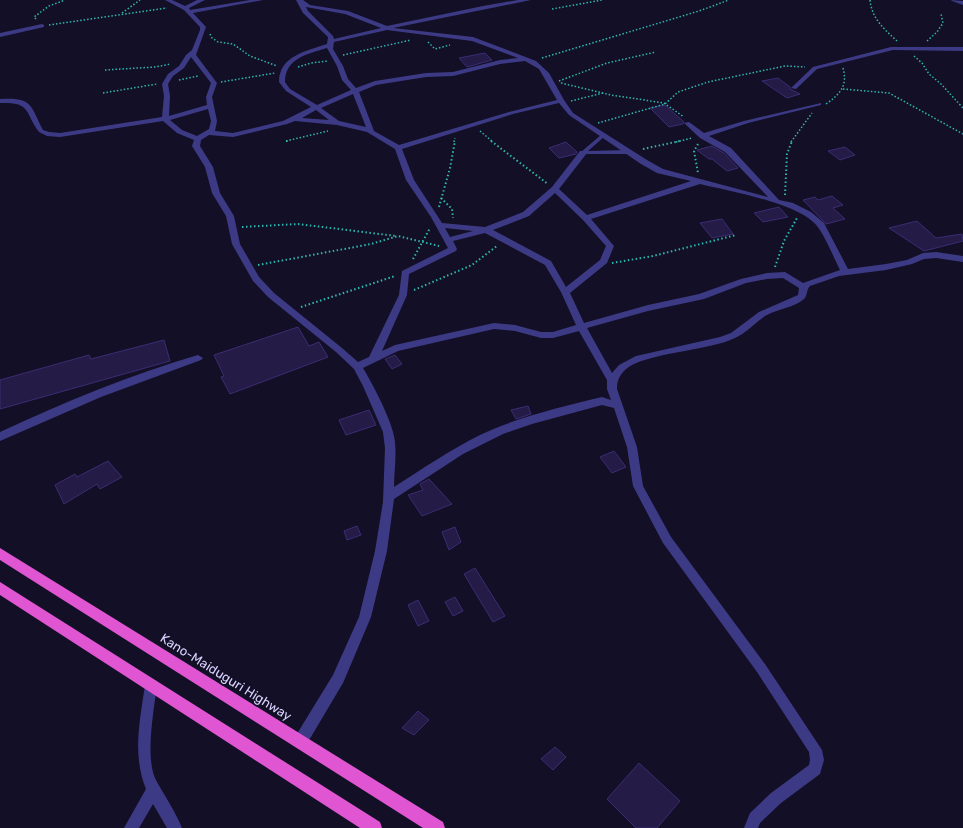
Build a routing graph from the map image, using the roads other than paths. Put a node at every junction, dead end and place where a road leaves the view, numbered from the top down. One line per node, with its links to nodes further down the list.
1 (168, 0): 8 (street)
2 (202, 0): 8 (street)
3 (260, 0): 8 (street)
4 (528, 0): 10 (street)
5 (954, 0): 7 (street)
6 (302, 3): 10 (street); 12 (street)
7 (963, 3)
8 (184, 8): 14 (street)
9 (42, 26): 11 (street)
10 (386, 28): 12 (street); 15 (street)
11 (0, 35)
12 (331, 41): 17 (street); 22 (street)
13 (963, 49): 16 (street)
14 (194, 51): 21 (street); 23 (street)
15 (530, 60): 17 (street); 19 (street)
16 (794, 88)
17 (355, 91): 22 (street); 27 (street)
18 (0, 101): 23 (street)
19 (560, 102): 29 (street); 32 (street)
20 (820, 104): 30 (street)
21 (210, 106): 23 (street); 28 (street)
22 (316, 108): 24 (street); 25 (street)
23 (165, 119): 31 (street)
24 (295, 119): 25 (street); 28 (street)
25 (337, 123): 27 (street)
26 (688, 124): 30 (street)
27 (370, 130): 32 (street)
28 (209, 133): 31 (street)
29 (603, 136): 33 (street); 34 (lane)
30 (703, 136): 37 (street)
31 (198, 139): 49 (street)
32 (398, 148): 39 (street)
33 (629, 152): 34 (lane); 35 (street)
34 (583, 153): 36 (street)
35 (700, 181): 37 (street); 38 (street)
36 (555, 189): 38 (street); 40 (street)
37 (776, 201): 43 (street)
38 (586, 218): 45 (street)
39 (440, 225): 40 (street); 41 (street)
40 (486, 230): 41 (street); 45 (street)
41 (448, 240): 48 (street)
42 (963, 259): 43 (street)
43 (845, 272): 44 (street)
44 (804, 287): 46 (street); 50 (street)
45 (565, 292): 46 (street)
46 (582, 328): 48 (street); 50 (street)
47 (198, 358): 54 (street)
48 (373, 359): 49 (street)
49 (357, 367): 55 (street)
50 (612, 380): 51 (street)
51 (613, 392): 52 (street); 53 (street)
52 (602, 401): 53 (street); 55 (street)
53 (618, 406): 65 (street)
54 (0, 437)
55 (388, 498): 59 (street)
56 (0, 553): 59 (highway, Kano-Maiduguri Highway)
57 (0, 588): 58 (highway)
58 (151, 685): 60 (street); 63 (highway)
59 (300, 742): 64 (highway, Kano-Maiduguri Highway)
60 (154, 789): 61 (street); 62 (street)
61 (131, 828)
62 (175, 828)
63 (374, 828)
64 (436, 828)
65 (751, 828)

